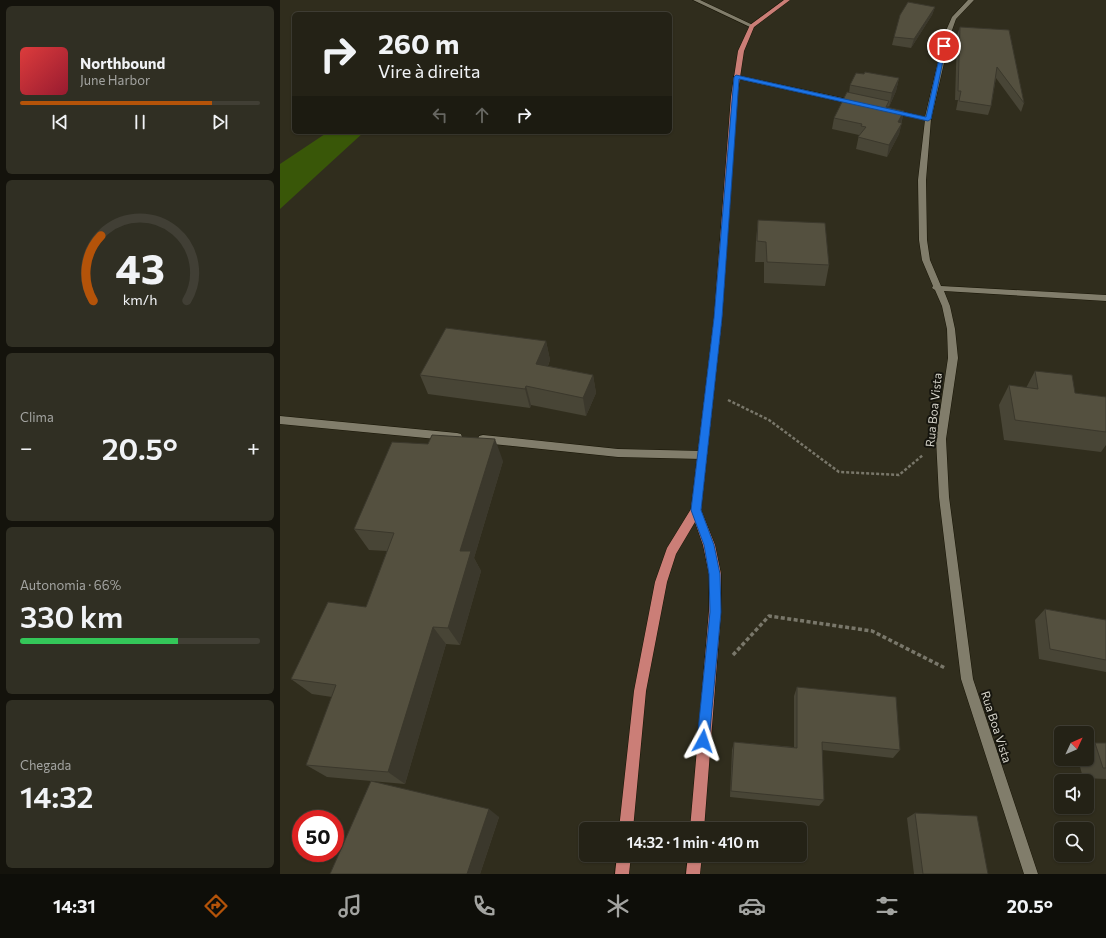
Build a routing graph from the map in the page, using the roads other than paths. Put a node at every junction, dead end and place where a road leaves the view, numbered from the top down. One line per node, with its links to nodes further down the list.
1 (696, 0): 4 (street)
2 (787, 0): 4 (main road)
3 (971, 0): 8 (street, Rua Boa Vista)
4 (752, 26): 5 (main road)
5 (736, 77): 6 (street); 12 (main road)
6 (859, 104)
7 (882, 109): 8 (street)
8 (928, 119): 9 (street, Rua Boa Vista)
9 (936, 288): 10 (street); 20 (street, Rua Boa Vista)
10 (1106, 298)
11 (280, 420): 12 (street)
12 (702, 455): 13 (main road)
13 (696, 510): 14 (main road); 15 (main road)
14 (627, 822)
15 (698, 822)
16 (623, 862): 18 (main road)
17 (694, 862): 19 (main road)
18 (622, 874)
19 (693, 874)
20 (1031, 874)

